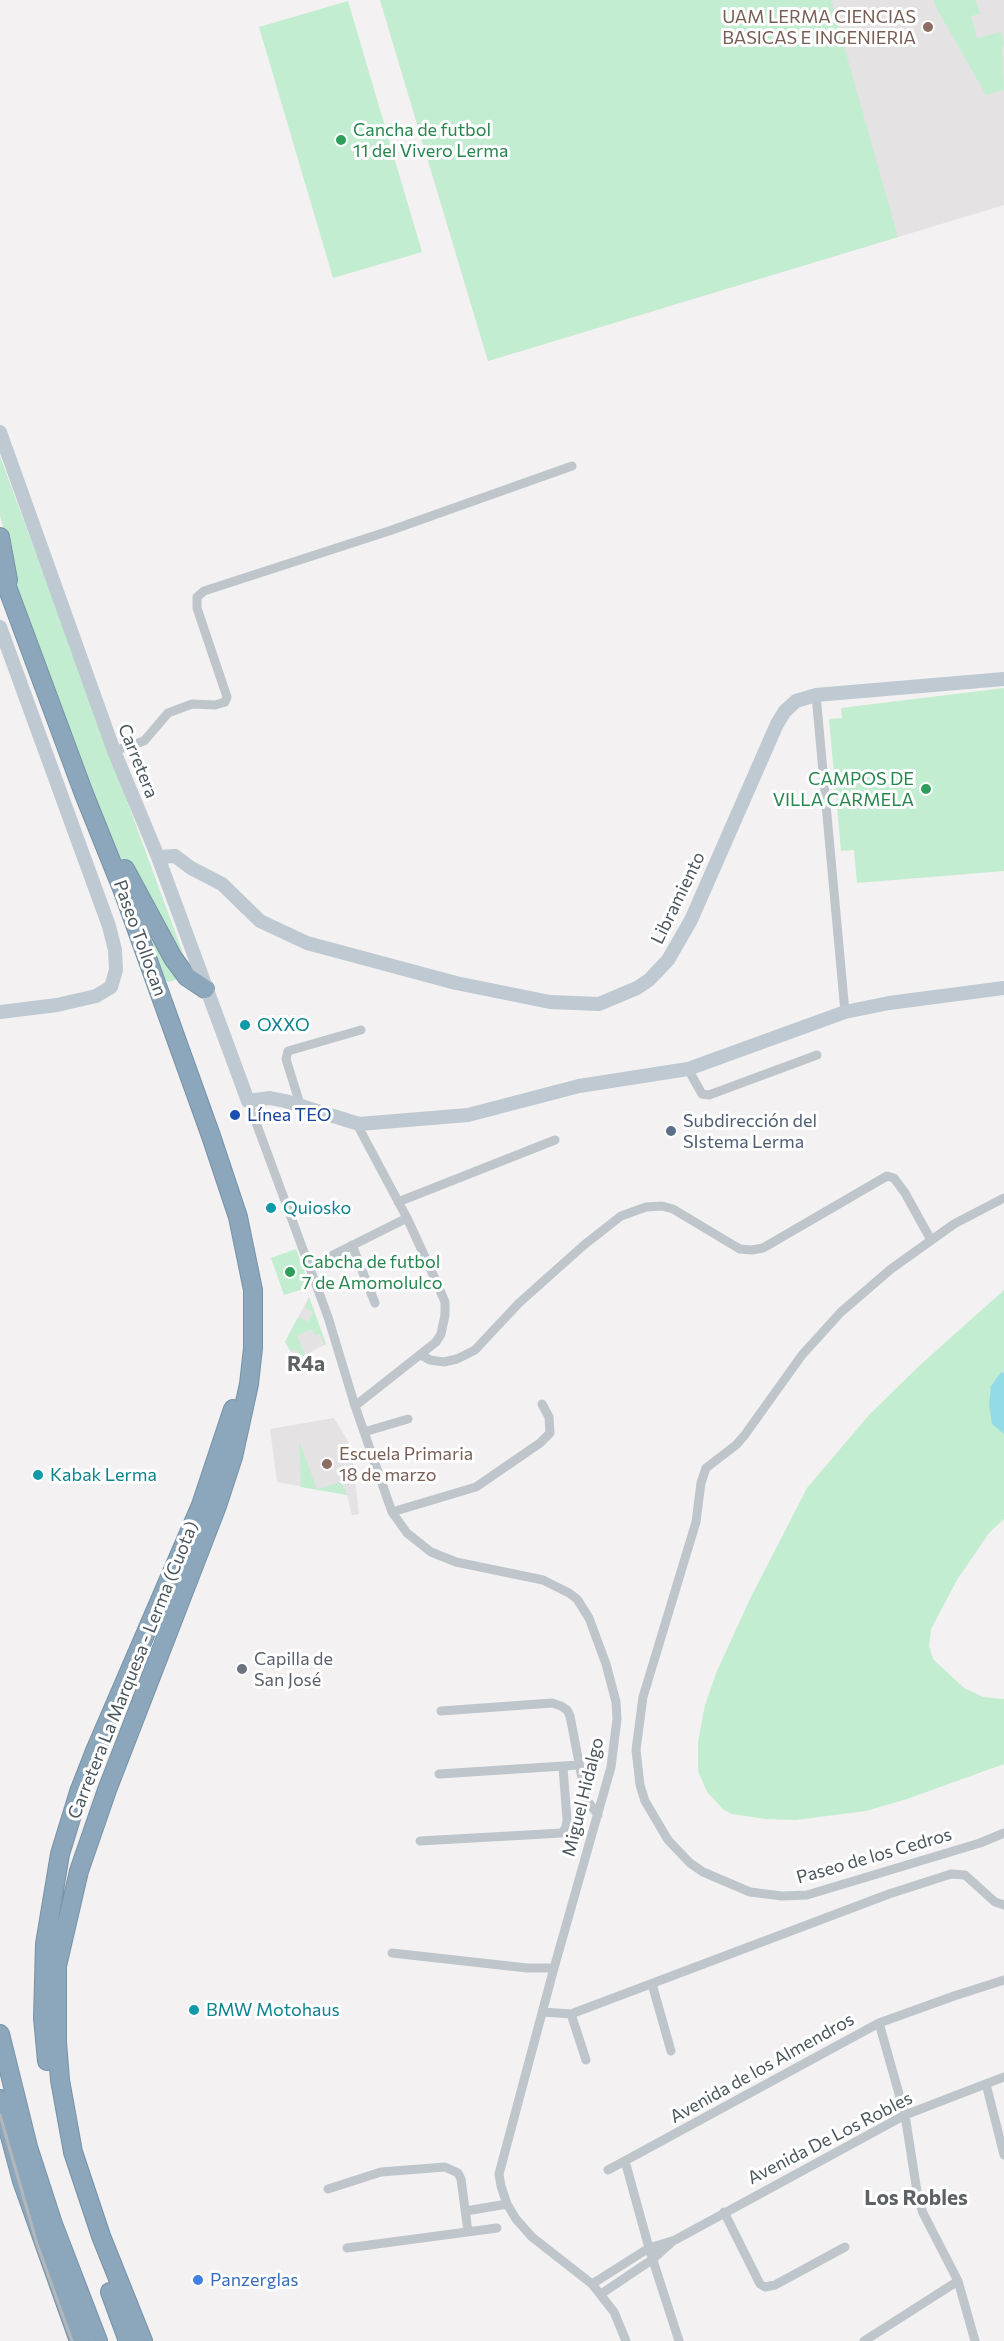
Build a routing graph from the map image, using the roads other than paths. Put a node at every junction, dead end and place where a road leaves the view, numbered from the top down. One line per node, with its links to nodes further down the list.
1 (0, 432): 9 (main road, Carretera)
2 (572, 466): 9 (street)
3 (0, 537): 5 (highway)
4 (0, 568): 5 (highway, Paseo Tollocan)
5 (11, 597): 10 (highway, Paseo Tollocan)
6 (0, 627): 14 (main road)
7 (1004, 679): 8 (main road, Libramiento)
8 (816, 695): 11 (main road, Libramiento); 15 (street)
9 (114, 751): 11 (main road, Carretera)
10 (84, 794): 13 (highway); 30 (highway, Paseo Tollocan)
11 (158, 857): 13 (main road, Carretera)
12 (1004, 988): 15 (main road)
13 (205, 989): 19 (main road, Carretera)
14 (0, 1012)
15 (845, 1012): 18 (main road)
16 (361, 1030): 20 (street)
17 (816, 1054): 18 (street)
18 (688, 1069): 21 (main road)
19 (248, 1101): 20 (main road); 33 (street, Miguel Hidalgo)
20 (300, 1104): 21 (main road)
21 (359, 1124): 24 (street)
22 (555, 1140): 24 (street)
23 (1004, 1198): 26 (street, Paseo de los Cedros)
24 (398, 1202): 25 (street)
25 (407, 1218): 27 (street); 31 (street)
26 (931, 1240): 31 (street); 42 (street, Paseo de los Cedros)
27 (352, 1245): 28 (street); 29 (street)
28 (333, 1255)
29 (375, 1303)
30 (254, 1316): 79 (highway, Carretera La Marquesa - Lerma (Cuota)); 80 (highway, Paseo Tollocan)
31 (421, 1355): 33 (street)
32 (542, 1404): 36 (street)
33 (355, 1406): 35 (street, Miguel Hidalgo)
34 (408, 1419): 35 (street)
35 (364, 1432): 36 (street, Miguel Hidalgo)
36 (392, 1512): 41 (street, Miguel Hidalgo)
37 (441, 1711): 38 (street)
38 (579, 1765): 39 (street); 41 (street)
39 (563, 1767): 40 (street); 43 (street)
40 (440, 1774)
41 (598, 1815): 46 (street, Miguel Hidalgo)
42 (1004, 1833)
43 (420, 1841)
44 (1004, 1905): 48 (street)
45 (392, 1953): 46 (street)
46 (554, 1968): 49 (street, Miguel Hidalgo)
47 (1004, 1980): 51 (street)
48 (652, 1984): 50 (street); 53 (street)
49 (543, 2012): 50 (street); 63 (street, Miguel Hidalgo)
50 (571, 2014): 54 (street)
51 (879, 2023): 58 (street, Avenida de los Almendros); 60 (street, Avenida de los Almendros)
52 (0, 2034): 78 (highway)
53 (671, 2051)
54 (586, 2060)
55 (1004, 2077): 56 (street, Avenida De Los Robles)
56 (986, 2084): 58 (street, Avenida De Los Robles); 59 (street)
57 (0, 2099): 77 (highway)
58 (905, 2115): 65 (street, Avenida De Los Robles); 73 (street, Avenida de los Almendros)
59 (1004, 2155)
60 (625, 2162): 61 (street, Avenida de los Almendros); 71 (street)
61 (608, 2170)
62 (328, 2189): 64 (street)
63 (507, 2204): 64 (street); 74 (street, Miguel Hidalgo)
64 (466, 2211): 67 (street)
65 (724, 2212): 68 (street, Avenida De Los Robles); 69 (street)
66 (497, 2228): 67 (street)
67 (468, 2232): 70 (street)
68 (675, 2240): 71 (street, Avenida De Los Robles); 72 (street, Avenida De Los Robles)
69 (845, 2247)
70 (347, 2248)
71 (649, 2248): 72 (street); 74 (street, Avenida De Los Robles)
72 (653, 2259): 75 (street, Avenida De Los Robles); 82 (street)
73 (958, 2281): 76 (street); 84 (street, Avenida de los Almendros)
74 (592, 2284): 75 (street, Miguel Hidalgo)
75 (601, 2294): 81 (street, Miguel Hidalgo)
76 (875, 2338): 83 (street)
77 (79, 2341)
78 (98, 2341)
79 (128, 2341)
80 (143, 2341)
81 (626, 2341)
82 (679, 2341)
83 (864, 2341)
84 (975, 2341)

